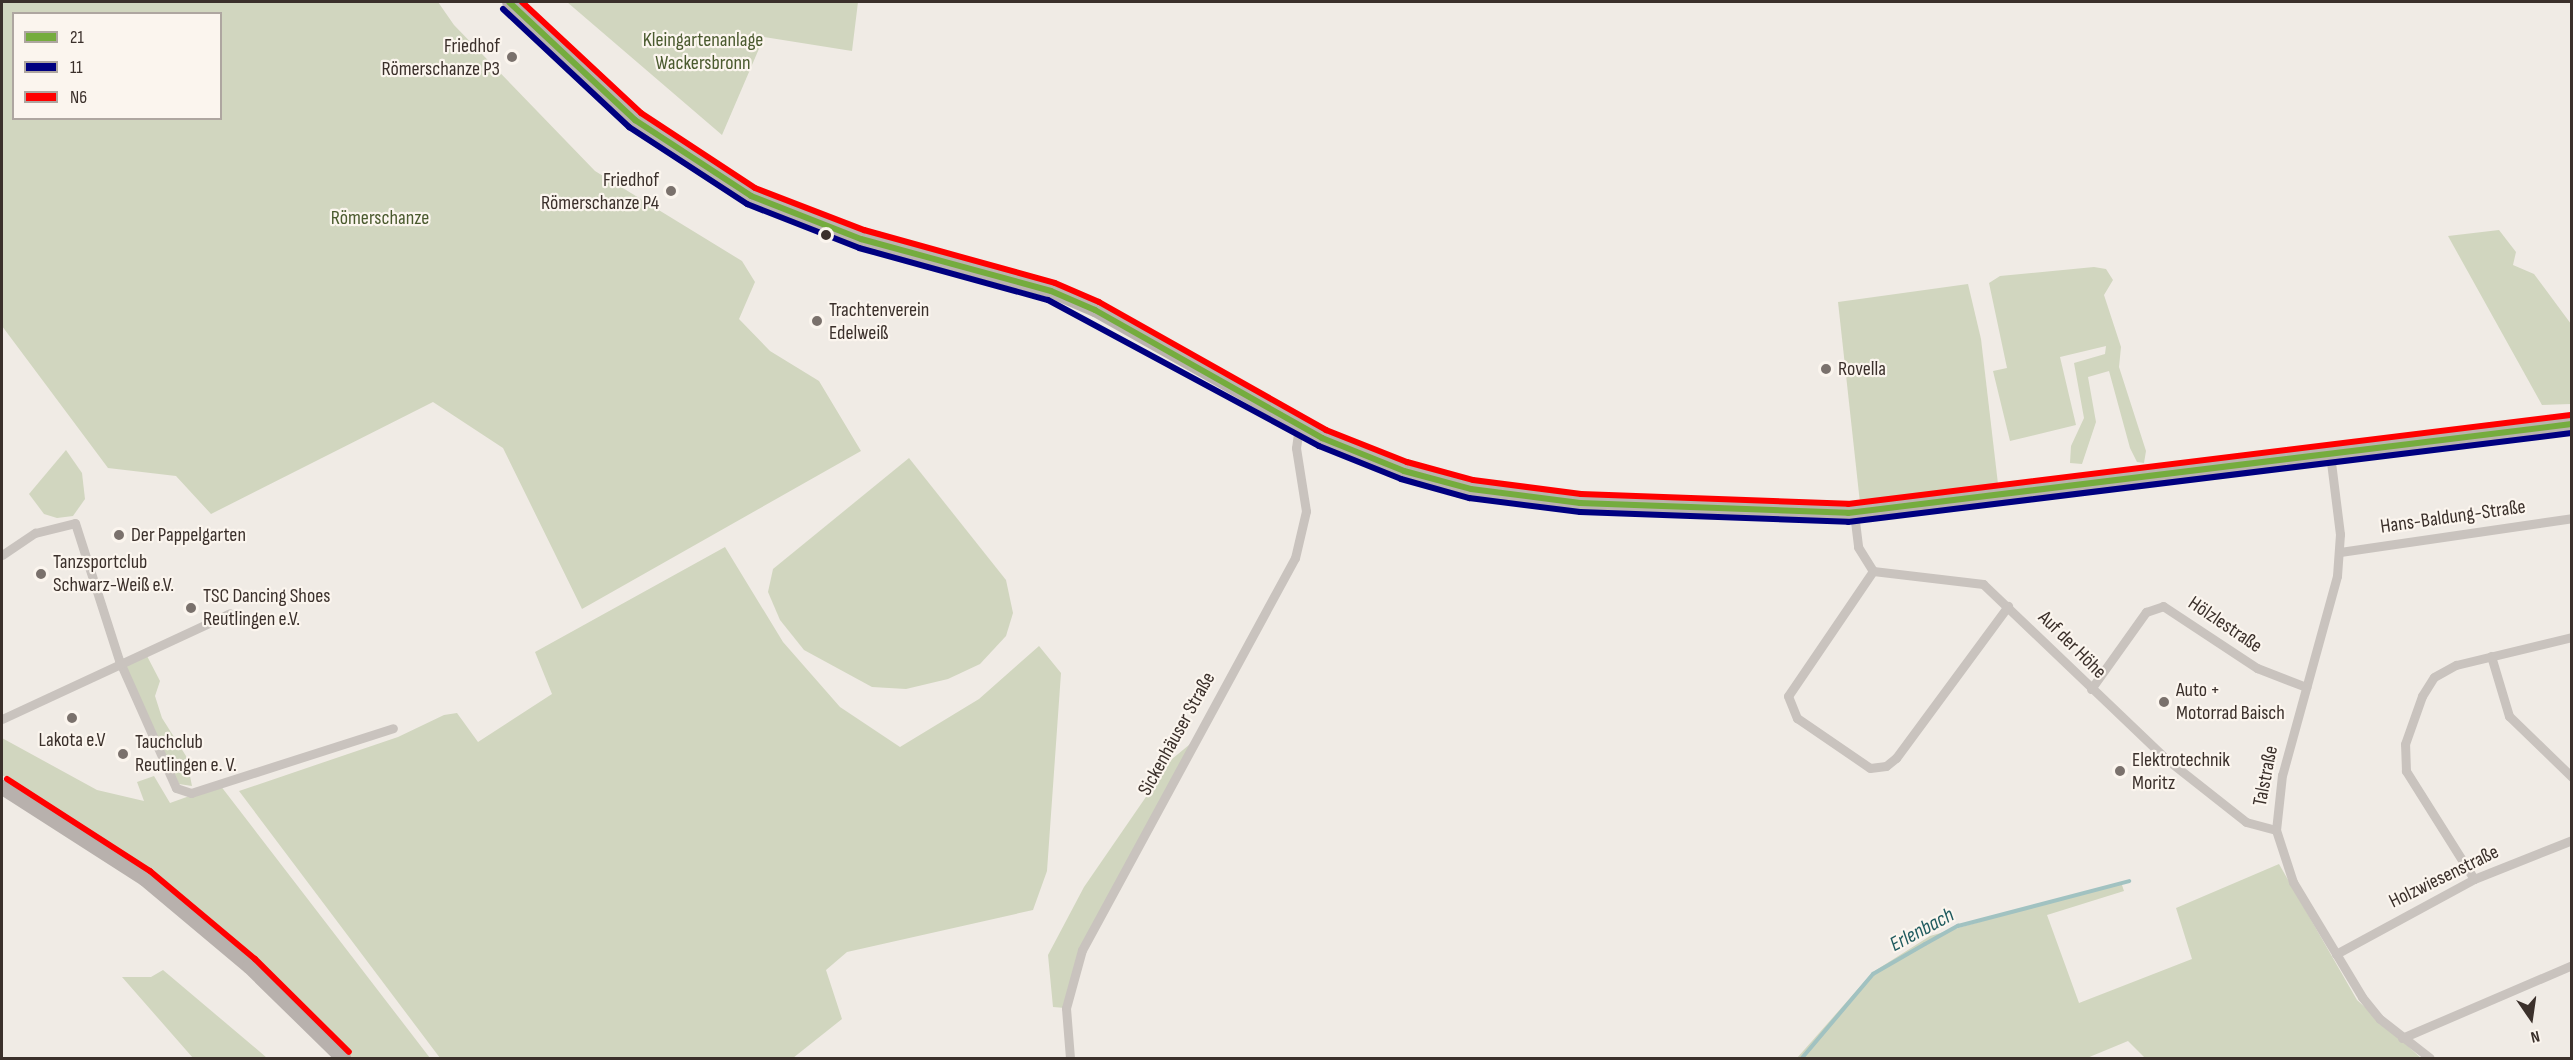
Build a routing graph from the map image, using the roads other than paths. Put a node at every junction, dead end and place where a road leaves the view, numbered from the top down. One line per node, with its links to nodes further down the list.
1 (509, 2): 3 (street)
2 (2571, 424): 4 (street)
3 (1299, 426): 5 (street); 28 (street, Sickenhäuser Straße)
4 (2330, 454): 5 (street); 7 (street, Talstraße)
5 (1854, 513): 9 (street)
6 (2571, 519): 7 (street, Hans-Baldung-Straße)
7 (2340, 552): 15 (street, Talstraße)
8 (2, 555): 14 (street)
9 (1873, 571): 10 (street, Auf der Höhe); 10 (street)
10 (2008, 606): 16 (street, Auf der Höhe)
11 (230, 612): 14 (street)
12 (2571, 637): 13 (street)
13 (2491, 656): 19 (street); 23 (street)
14 (120, 660): 17 (street); 18 (street)
15 (2306, 687): 16 (street, Hölzlestraße); 21 (street, Talstraße)
16 (2091, 689): 21 (street, Auf der Höhe)
17 (2, 719)
18 (393, 728)
19 (2571, 777)
20 (2, 787): 27 (main road)
21 (2276, 830): 24 (street, Talstraße)
22 (2571, 840): 23 (street, Holzwiesenstraße)
23 (2474, 879): 24 (street, Holzwiesenstraße)
24 (2336, 954): 26 (street, Talstraße)
25 (2571, 965): 26 (street)
26 (2402, 1038): 29 (street, Talstraße)
27 (343, 1059)
28 (1070, 1059)
29 (2430, 1059)

